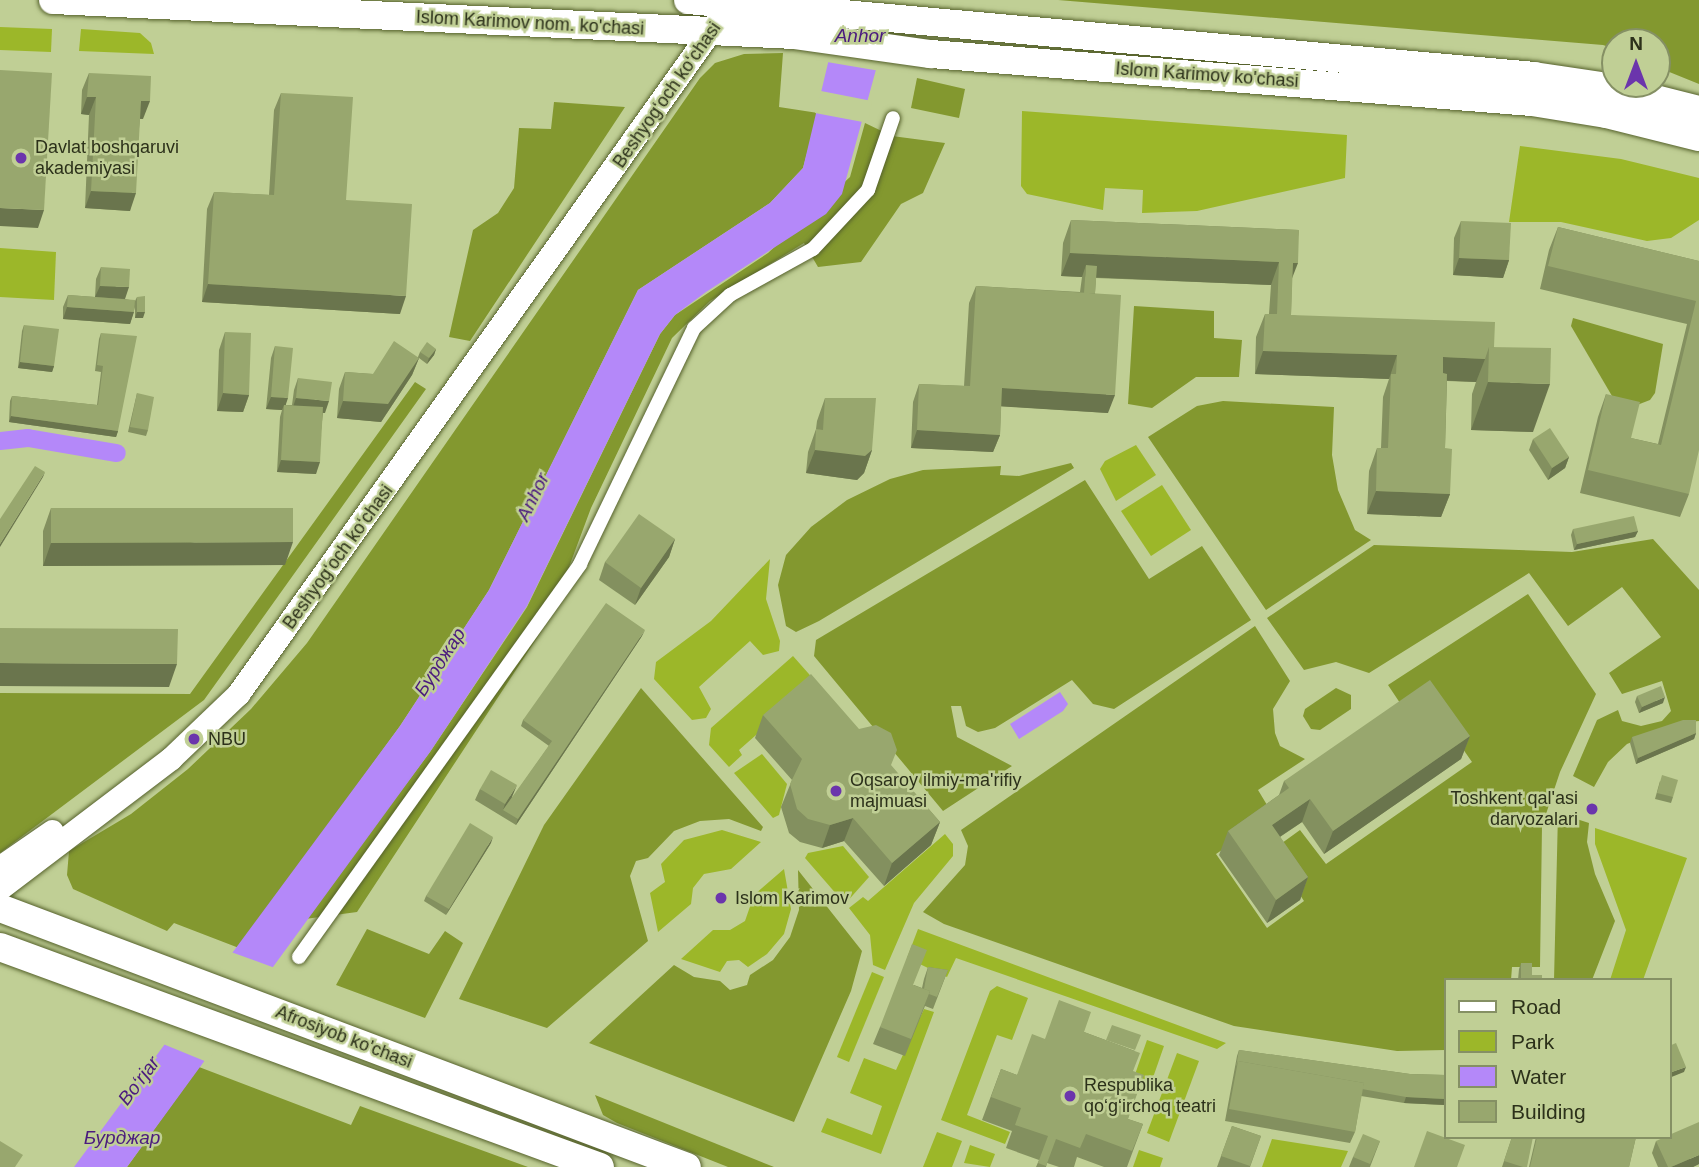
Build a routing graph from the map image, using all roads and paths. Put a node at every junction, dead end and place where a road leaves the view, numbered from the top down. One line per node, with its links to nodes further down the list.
1 (53, 0): 4 (main road, Islom Karimov nom. ko'chasi)
2 (688, 0): 3 (main road)
3 (731, 2): 5 (street, Beshyogʻoch koʻchasi); 6 (main road, Islom Karimov ko'chasi)
4 (298, 6): 5 (main road, Islom Karimov nom. ko'chasi)
5 (706, 31): 8 (main road, Islom Karimov ko'chasi); 9 (street, Beshyogʻoch koʻchasi); 10 (street, Beshyogʻoch koʻchasi)
6 (1699, 110)
7 (893, 118): 13 (street)
8 (1699, 137)
9 (0, 867)
10 (0, 888)
11 (0, 908): 15 (main road, Afrosiyob ko'chasi)
12 (0, 947): 14 (main road, Afrosiyob ko'chasi)
13 (299, 957)
14 (600, 1167)
15 (687, 1167)

